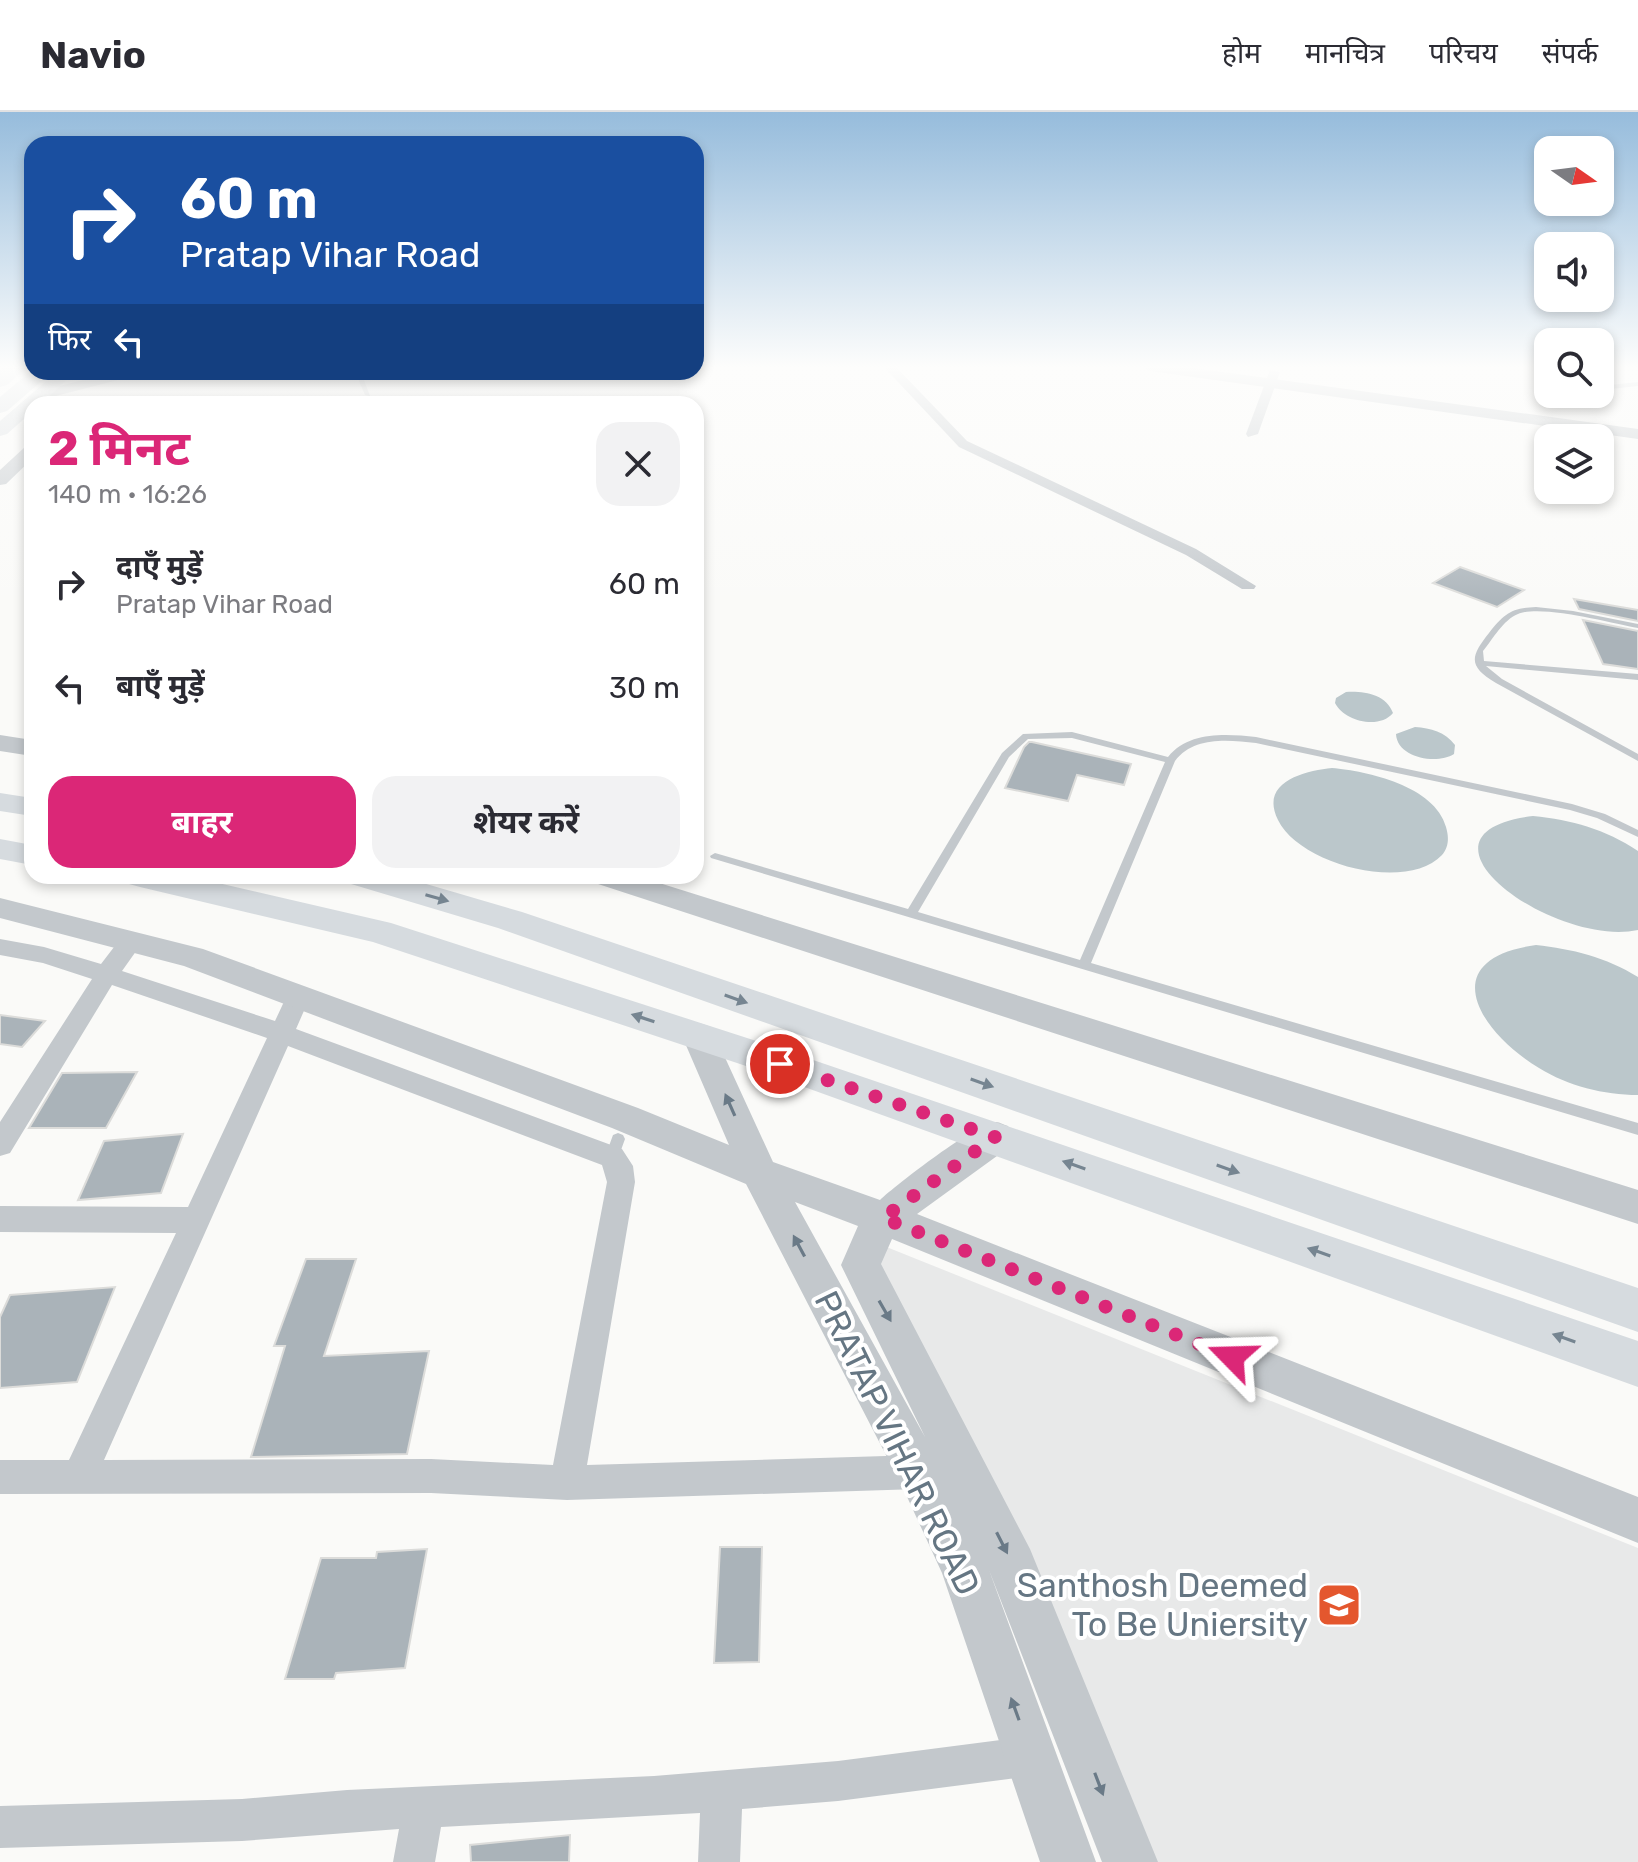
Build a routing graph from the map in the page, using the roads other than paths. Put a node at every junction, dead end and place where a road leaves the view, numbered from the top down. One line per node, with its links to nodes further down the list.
1 (973, 449): 4 (street)
2 (24, 458): 3 (street)
3 (0, 480)
4 (1248, 586)
5 (1638, 626): 6 (lane)
6 (1479, 663): 7 (lane); 10 (lane)
7 (1638, 677)
8 (0, 743): 9 (street)
9 (24, 747)
10 (1638, 758)
11 (1170, 760): 14 (lane); 22 (lane); 25 (lane)
12 (0, 802): 13 (main road)
13 (24, 806)
14 (1638, 834)
15 (0, 849): 16 (main road)
16 (24, 854)
17 (715, 856): 22 (lane)
18 (219, 884): 29 (main road, one-way to 18)
19 (389, 884): 39 (main road, one-way to 39)
20 (630, 884): 35 (street)
21 (0, 908): 23 (street)
22 (911, 914): 25 (lane)
23 (132, 940): 26 (street); 27 (street)
24 (0, 947): 26 (street)
25 (1084, 965): 30 (lane)
26 (107, 974): 28 (street); 33 (street)
27 (298, 997): 28 (street); 32 (street)
28 (282, 1035): 32 (street); 38 (street)
29 (699, 1036): 31 (main road); 34 (street, PRATAP VIHAR ROAD, one-way to 29)
30 (1638, 1129)
31 (995, 1137): 36 (street, PRATAP VIHAR ROAD); 40 (main road, one-way to 31)
32 (618, 1138): 34 (street); 44 (street)
33 (0, 1145)
34 (760, 1174): 36 (street); 41 (street, PRATAP VIHAR ROAD, one-way to 34)
35 (1638, 1207)
36 (883, 1218): 45 (street); 53 (street, PRATAP VIHAR ROAD, one-way to 53)
37 (0, 1219): 38 (street)
38 (197, 1220): 42 (street)
39 (1638, 1310)
40 (1638, 1364)
41 (919, 1472): 44 (street); 46 (street, PRATAP VIHAR ROAD, one-way to 41)
42 (80, 1475): 43 (street); 44 (street)
43 (0, 1477)
44 (567, 1483)
45 (1638, 1520)
46 (1032, 1756): 47 (street); 52 (street, PRATAP VIHAR ROAD)
47 (722, 1789): 48 (street); 51 (street)
48 (423, 1809): 49 (street); 50 (street)
49 (0, 1827)
50 (414, 1862)
51 (719, 1862)
52 (1068, 1862)
53 (1130, 1862)

